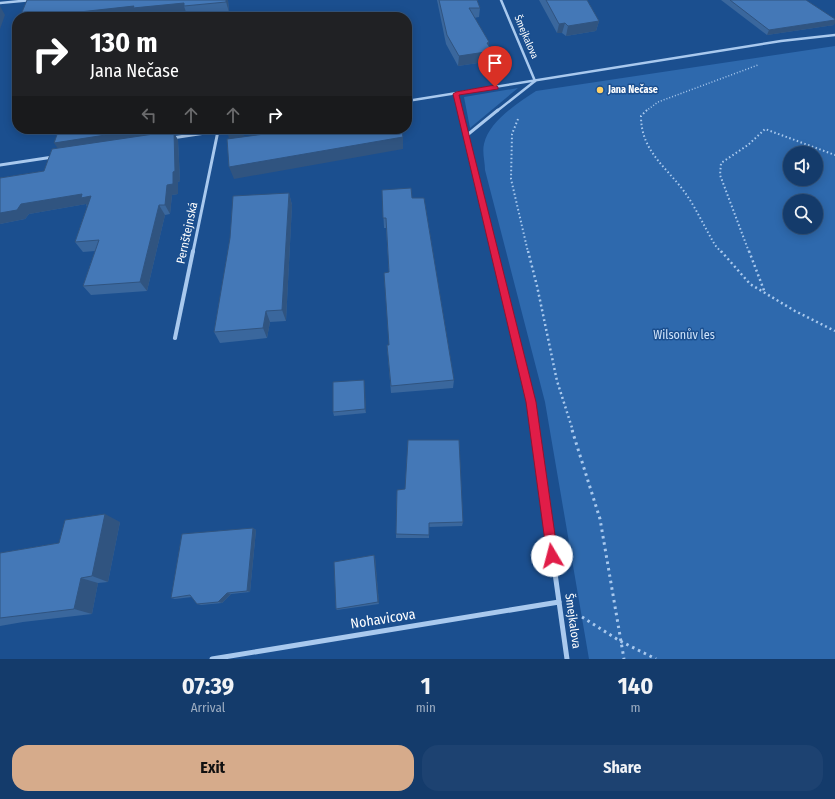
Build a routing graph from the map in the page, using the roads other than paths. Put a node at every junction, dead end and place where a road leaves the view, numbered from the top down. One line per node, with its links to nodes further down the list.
1 (32, 0): 3 (street)
2 (501, 0): 5 (street, Šmejkalova)
3 (0, 3)
4 (835, 35): 5 (street)
5 (535, 81): 6 (street); 10 (street)
6 (456, 94): 7 (street); 10 (street, Šmejkalova)
7 (412, 101)
8 (198, 134): 11 (street)
9 (217, 134): 14 (street, Pernštejnská)
10 (466, 136): 15 (street, Šmejkalova)
11 (171, 138)
12 (54, 157): 13 (street)
13 (0, 165)
14 (175, 338)
15 (559, 602): 16 (street, Nohavicova); 17 (street, Šmejkalova)
16 (212, 659)
17 (567, 659)

